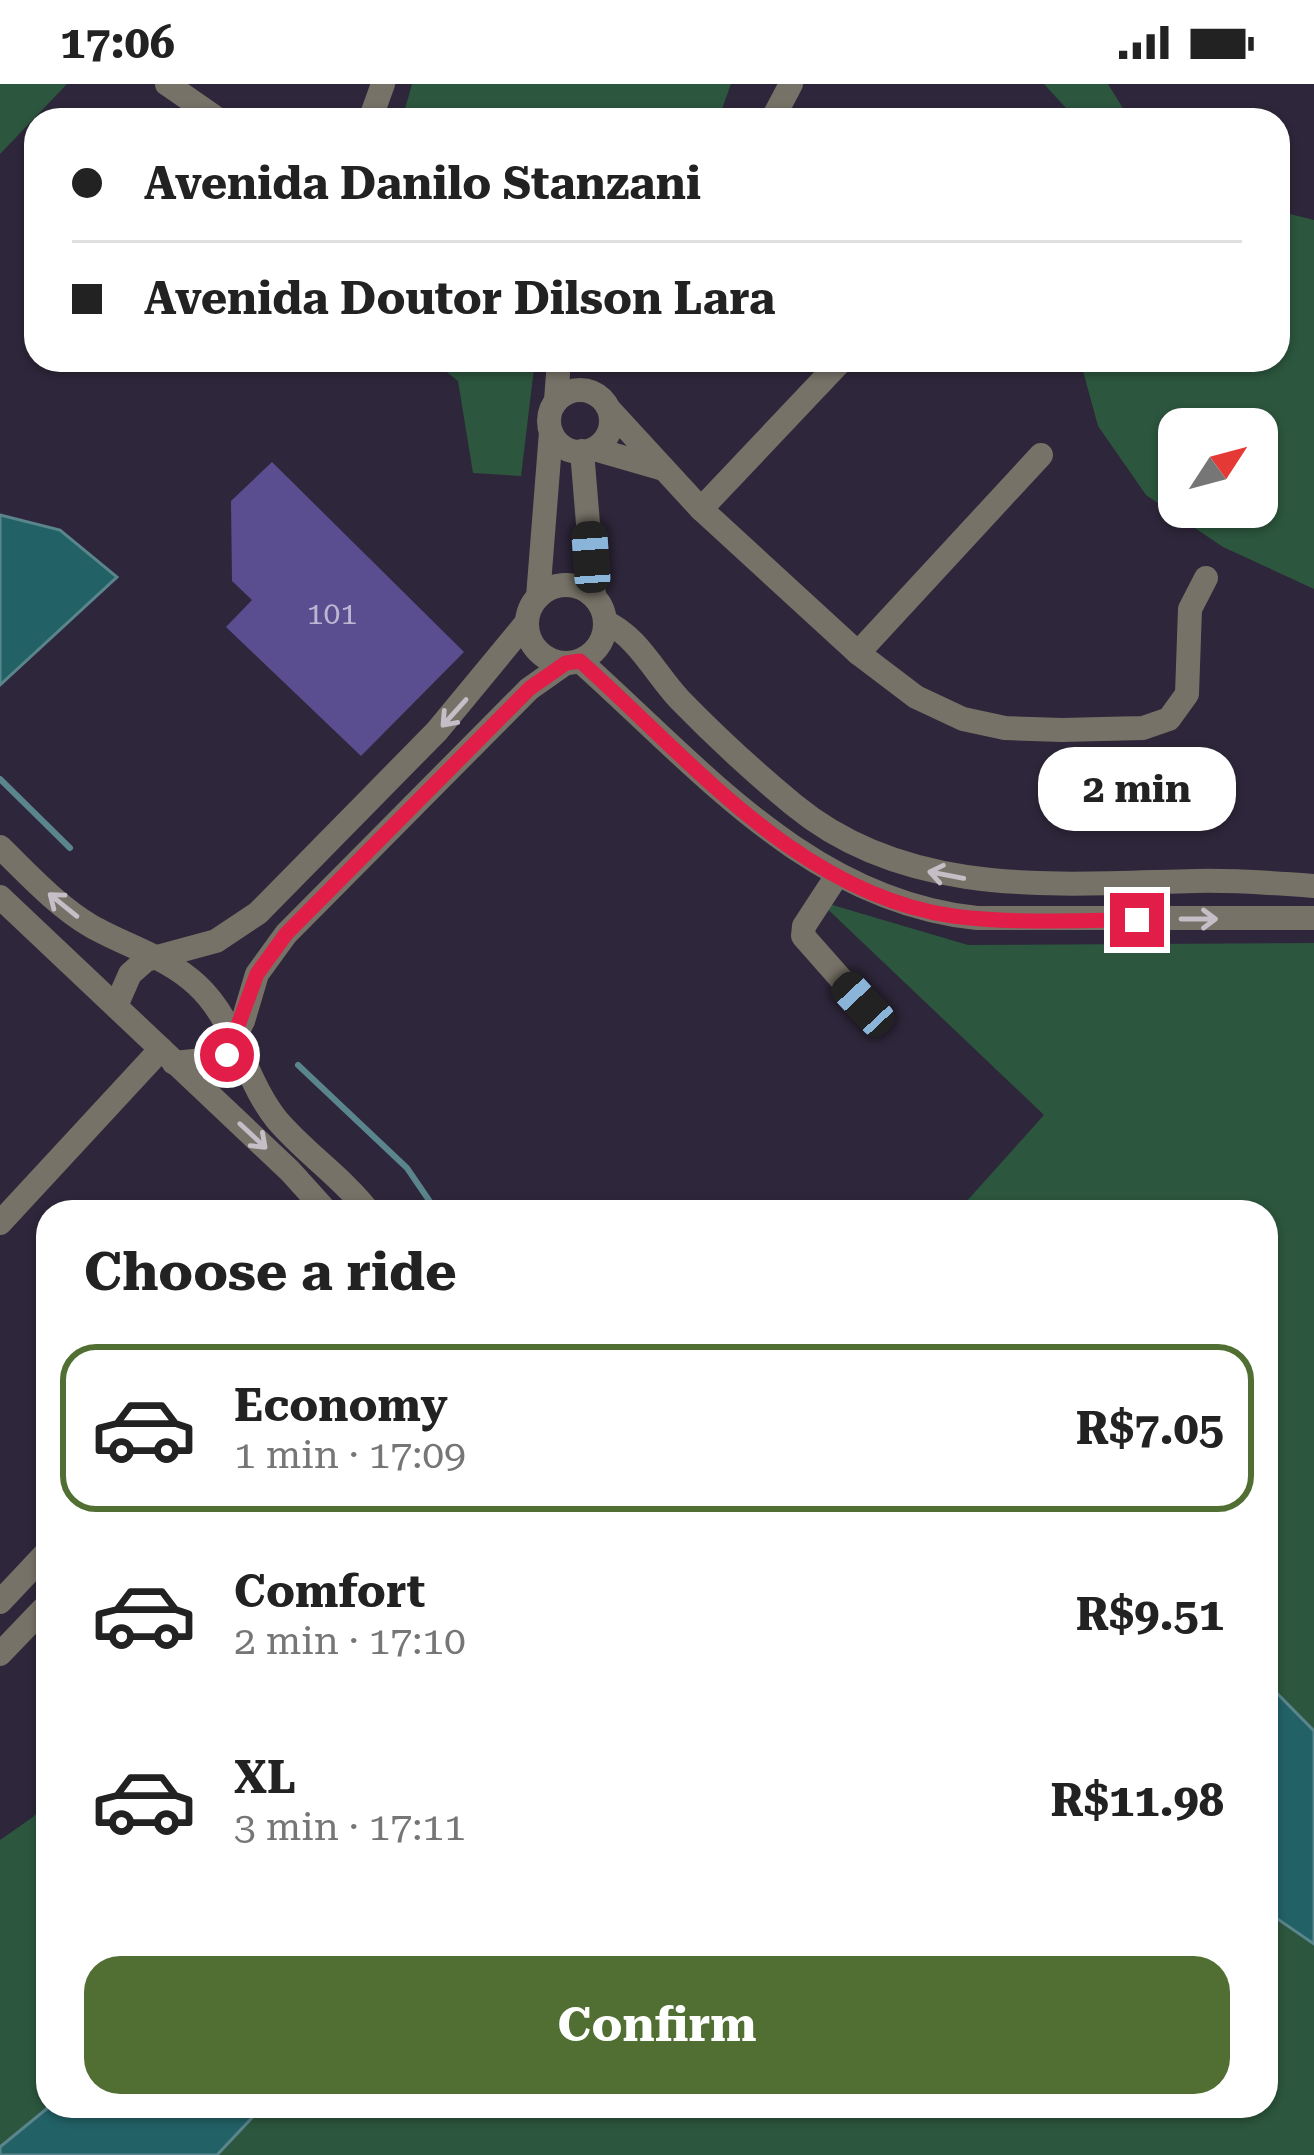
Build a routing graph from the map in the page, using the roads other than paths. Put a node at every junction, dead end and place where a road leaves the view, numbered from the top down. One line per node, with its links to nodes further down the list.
1 (167, 84): 2 (street)
2 (199, 108)
3 (558, 372): 7 (street)
4 (578, 372): 6 (street)
5 (831, 372): 13 (street)
6 (582, 390): 7 (street); 8 (street)
7 (556, 401): 9 (street)
8 (609, 409): 10 (street); 12 (street)
9 (551, 432): 10 (street); 16 (street)
10 (588, 450): 12 (street); 15 (street)
11 (1041, 455): 19 (street)
12 (660, 468): 13 (street)
13 (701, 509): 19 (street)
14 (1206, 578): 19 (street)
15 (594, 596): 16 (street); 18 (street)
16 (538, 597): 17 (street)
17 (527, 622): 20 (street); 28 (street, one-way to 28)
18 (605, 622): 20 (street); 23 (street, one-way to 18)
19 (858, 653)
20 (573, 662): 22 (street); 31 (street)
21 (0, 848): 28 (street, one-way to 21)
22 (836, 877): 27 (street); 29 (street)
23 (1021, 884): 24 (street); 27 (street)
24 (1314, 886)
25 (0, 897): 30 (street)
26 (1314, 918): 27 (street, one-way to 26)
27 (1019, 921)
28 (145, 951): 30 (street); 31 (street)
29 (863, 1004)
30 (116, 1006): 32 (street)
31 (238, 1043): 32 (street); 35 (street)
32 (168, 1056): 33 (street); 34 (street, one-way to 34)
33 (30, 1188): 36 (street); 37 (street)
34 (317, 1200)
35 (357, 1200)
36 (0, 1204)
37 (0, 1223)
38 (36, 1564): 39 (street)
39 (0, 1602)
40 (36, 1616): 41 (street)
41 (0, 1654)

